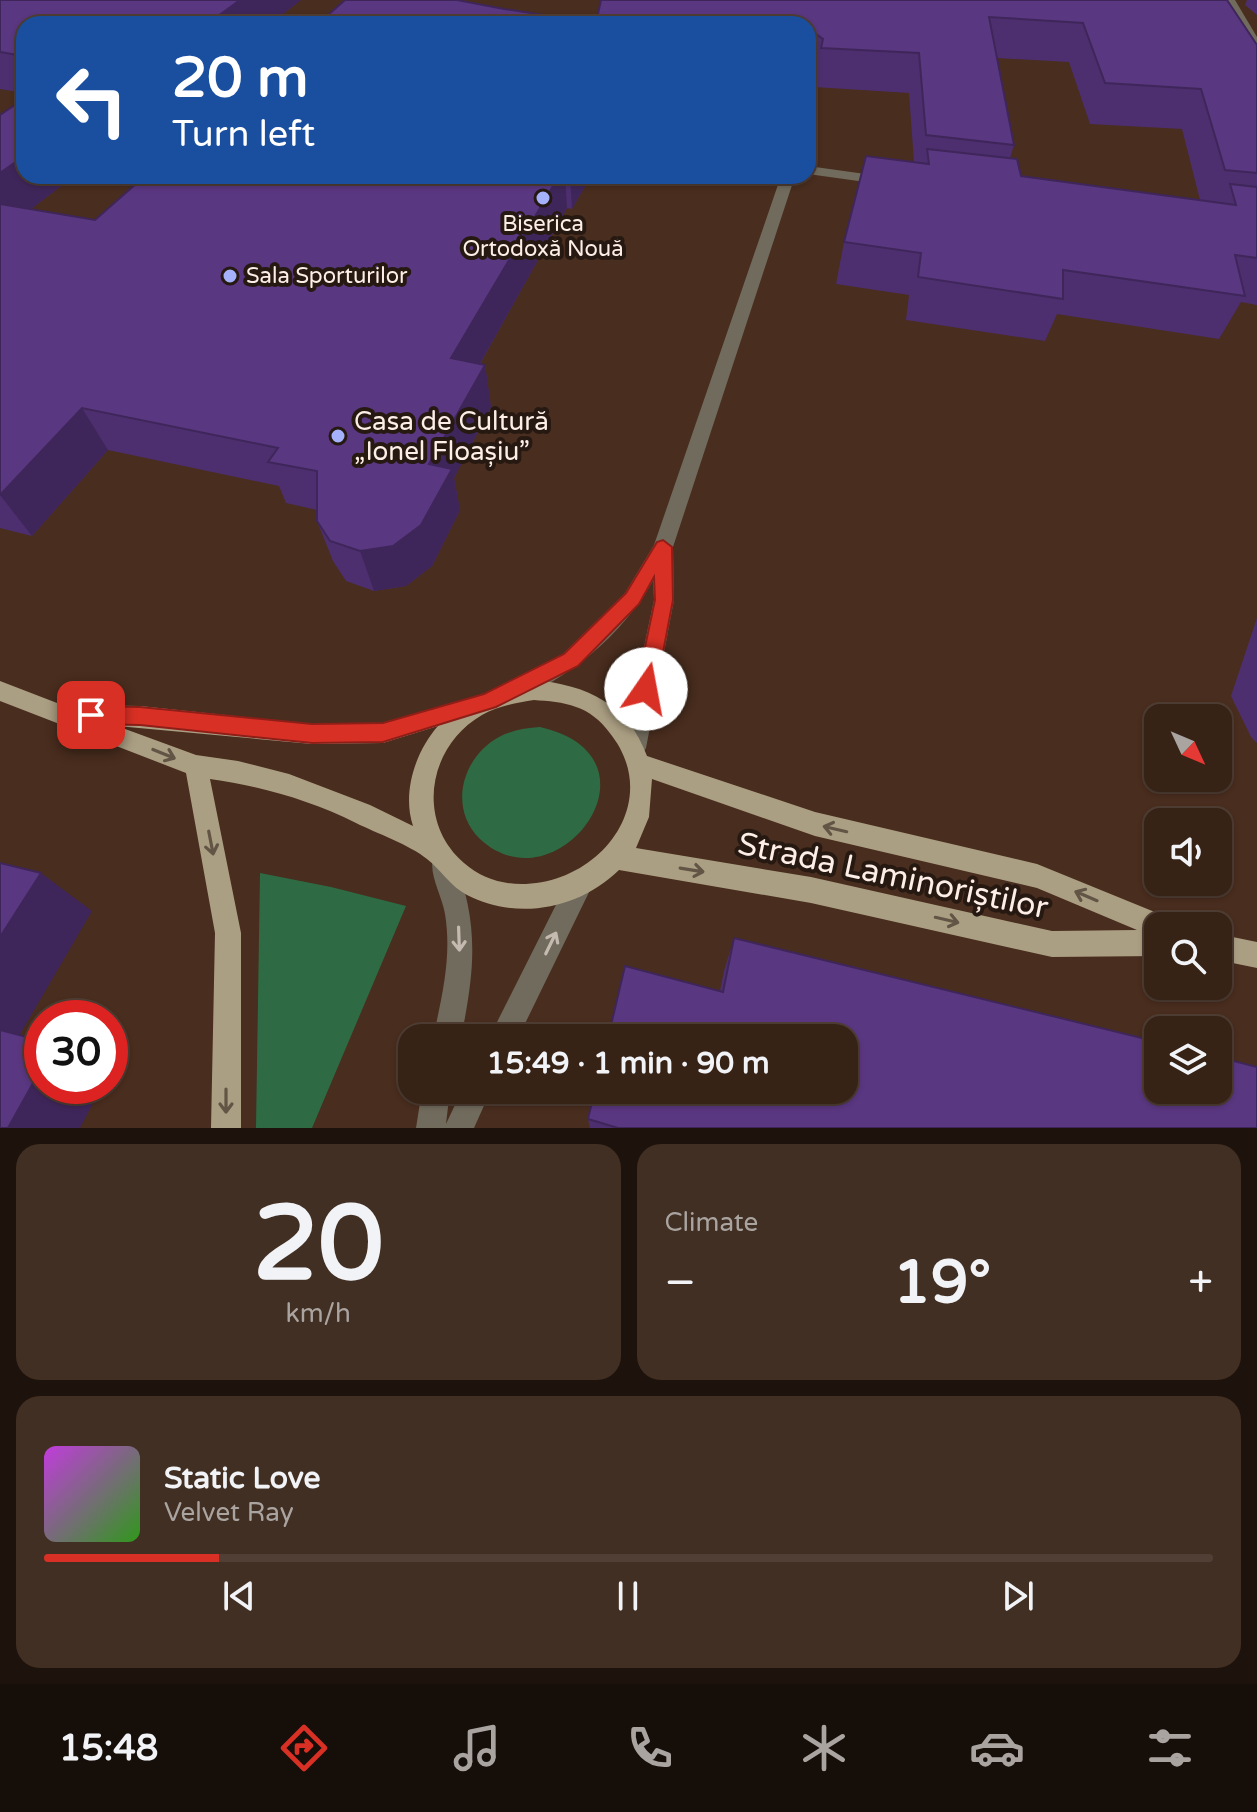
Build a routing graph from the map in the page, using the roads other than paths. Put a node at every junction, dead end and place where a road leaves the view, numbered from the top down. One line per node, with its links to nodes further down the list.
1 (1230, 0): 2 (street)
2 (1254, 36): 3 (street)
3 (1257, 47)
4 (816, 171): 5 (street)
5 (905, 183)
6 (785, 184): 7 (street)
7 (663, 547): 9 (street); 11 (street)
8 (0, 691): 10 (main road)
9 (496, 698): 10 (main road); 11 (main road); 13 (main road)
10 (66, 715): 12 (main road, one-way to 12)
11 (637, 756): 14 (main road); 16 (main road, Strada Laminoriștilor, one-way to 11)
12 (196, 766): 13 (main road); 24 (main road, one-way to 24)
13 (438, 856): 15 (main road); 20 (street, one-way to 20)
14 (615, 857): 15 (main road); 17 (main road, Strada Laminoriștilor, one-way to 17)
15 (580, 884): 21 (street, one-way to 15)
16 (1144, 920)
17 (1144, 943)
18 (1232, 950): 19 (main road)
19 (1257, 955)
20 (450, 1024)
21 (510, 1024)
22 (434, 1104): 25 (street)
23 (470, 1104): 26 (street)
24 (226, 1128)
25 (431, 1128)
26 (459, 1128)

